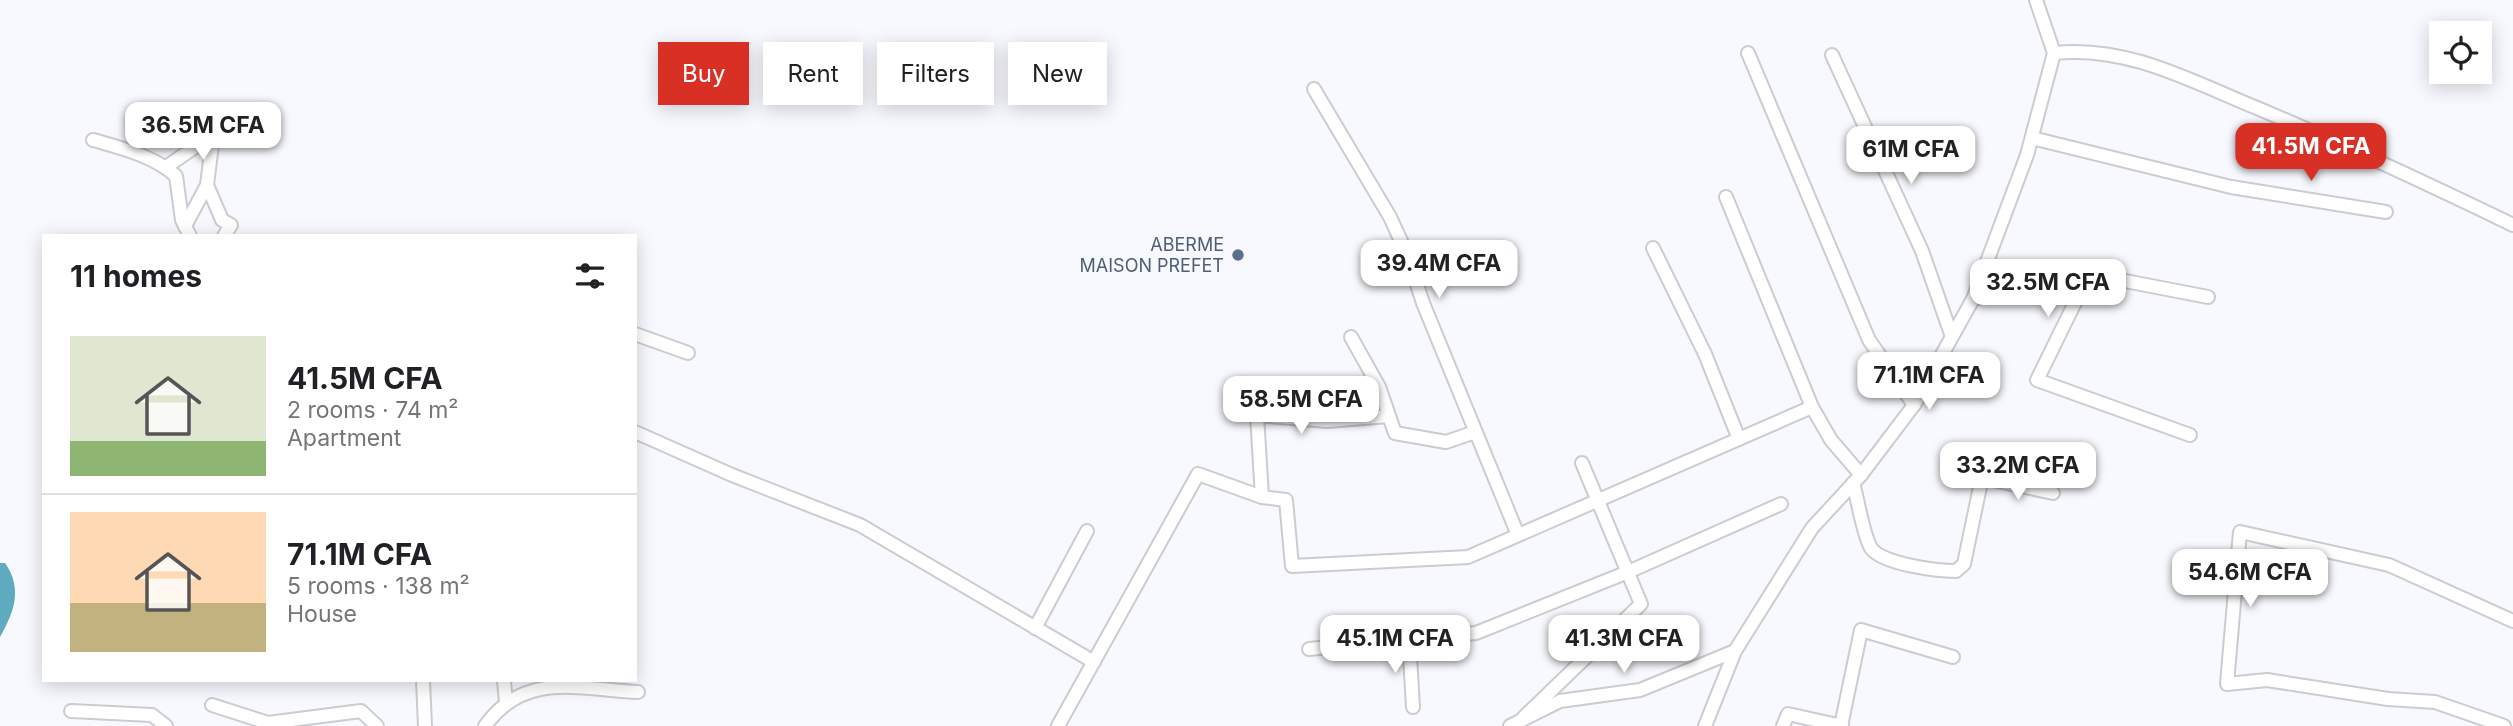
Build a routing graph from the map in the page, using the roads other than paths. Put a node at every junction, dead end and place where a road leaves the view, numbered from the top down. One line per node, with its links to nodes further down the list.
1 (2036, 0): 3 (street)
2 (1748, 53): 23 (street)
3 (2054, 53): 6 (street); 12 (street)
4 (1832, 54): 19 (street)
5 (1314, 89): 26 (street)
6 (2032, 138): 11 (street); 18 (street)
7 (93, 140): 8 (street)
8 (166, 167): 9 (street); 13 (street)
9 (207, 185): 13 (street); 14 (street)
10 (1726, 197): 24 (street)
11 (2386, 212)
12 (2513, 225)
13 (188, 231)
14 (225, 234)
15 (1653, 248): 29 (street)
16 (2089, 274): 17 (street); 18 (street); 28 (street)
17 (2208, 297)
18 (1973, 299): 19 (street)
19 (1951, 334): 23 (street)
20 (637, 335): 22 (street)
21 (1351, 337): 25 (street)
22 (688, 353)
23 (1914, 405): 31 (street)
24 (1812, 407): 29 (street); 31 (street)
25 (1389, 416): 26 (street); 33 (street)
26 (1475, 432): 37 (street)
27 (637, 433): 40 (street)
28 (2190, 435)
29 (1739, 439): 34 (street)
30 (1582, 463): 34 (street)
31 (1857, 479): 32 (street); 43 (street)
32 (2053, 493)
33 (1262, 497): 37 (street); 45 (street)
34 (1597, 500): 37 (street); 38 (street)
35 (1781, 504): 38 (street)
36 (1087, 531): 40 (street)
37 (1518, 535)
38 (1628, 572): 41 (street); 53 (street)
39 (2513, 621): 64 (street)
40 (1035, 628): 45 (street)
41 (1409, 640): 42 (street); 51 (street)
42 (1309, 649)
43 (1735, 651): 53 (street); 61 (street)
44 (1953, 657): 63 (street)
45 (1094, 662): 59 (street)
46 (423, 682): 57 (street)
47 (505, 682): 49 (street)
48 (638, 692): 49 (street)
49 (506, 702): 58 (street)
50 (212, 705): 54 (street)
51 (1413, 707)
52 (71, 711): 55 (street)
53 (1523, 718): 60 (street)
54 (258, 723): 56 (street)
55 (166, 726)
56 (377, 726)
57 (425, 726)
58 (485, 726)
59 (1058, 726)
60 (1510, 726)
61 (1705, 726)
62 (1783, 726): 63 (street)
63 (1842, 726)
64 (2504, 726)

